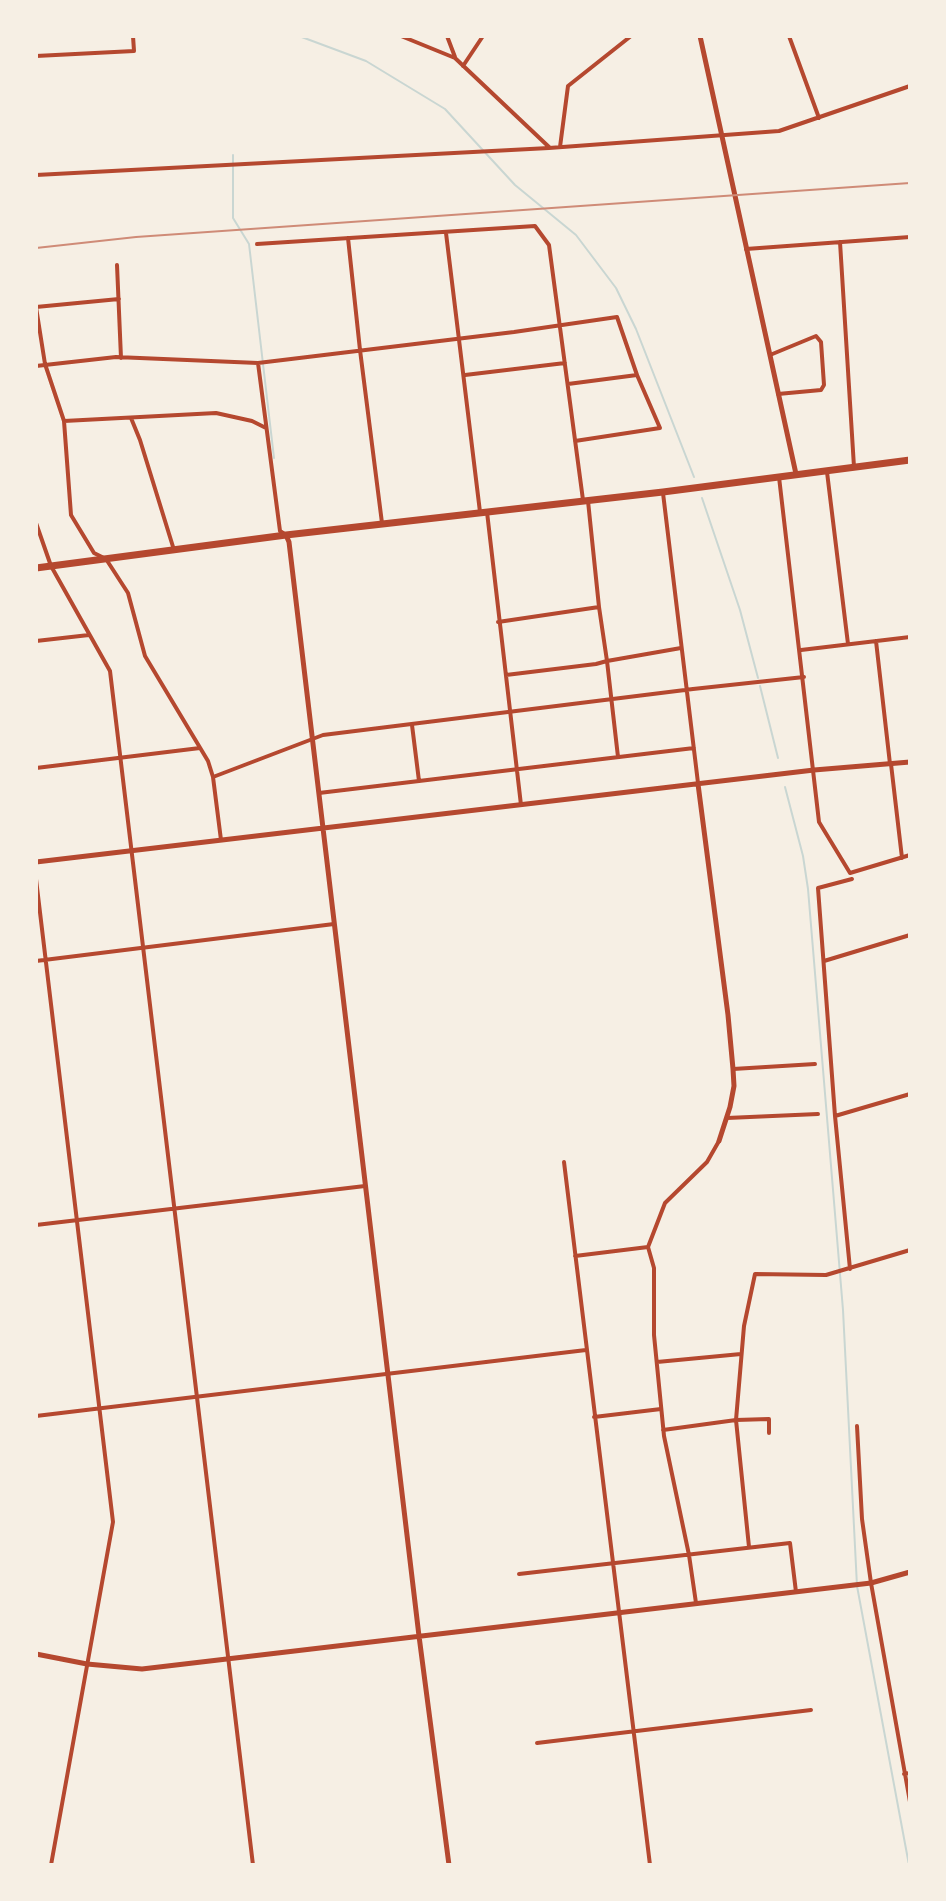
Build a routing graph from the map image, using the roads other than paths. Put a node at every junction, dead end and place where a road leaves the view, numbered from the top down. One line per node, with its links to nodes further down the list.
1 (133, 36): 8 (street)
2 (401, 36): 9 (street)
3 (447, 36): 9 (street)
4 (483, 36): 10 (street)
5 (631, 36): 14 (street)
6 (700, 36): 13 (street)
7 (789, 36): 12 (street)
8 (36, 56)
9 (455, 58): 10 (street)
10 (463, 66): 15 (street)
11 (910, 86): 12 (street)
12 (819, 118): 13 (street)
13 (721, 135): 14 (street); 22 (street)
14 (560, 147): 15 (street)
15 (549, 148): 16 (street)
16 (36, 175)
17 (446, 233): 19 (street); 26 (street); 27 (street)
18 (910, 237): 20 (street)
19 (348, 238): 21 (street); 28 (street)
20 (840, 242): 22 (street); 44 (street)
21 (257, 244)
22 (746, 249): 29 (street)
23 (117, 265): 24 (street)
24 (118, 299): 25 (street); 30 (street)
25 (36, 307): 33 (street)
26 (561, 326): 27 (street); 32 (street); 36 (street)
27 (459, 339): 28 (street); 35 (street)
28 (360, 350): 31 (street); 52 (street)
29 (769, 355): 38 (street); 38 (street)
30 (121, 358): 31 (street); 33 (street)
31 (258, 363): 41 (street)
32 (566, 363): 35 (street); 37 (street)
33 (45, 364): 34 (street); 40 (street)
34 (36, 366)
35 (465, 375): 50 (street)
36 (636, 375): 37 (street); 42 (street)
37 (568, 384): 42 (street)
38 (778, 394): 46 (street)
39 (131, 417): 40 (street); 41 (street); 54 (street)
40 (64, 421): 55 (street)
41 (266, 428): 53 (street)
42 (575, 441): 49 (street)
43 (910, 460): 44 (main road)
44 (854, 467): 45 (main road)
45 (826, 471): 46 (main road); 64 (street)
46 (796, 474): 47 (main road)
47 (779, 477): 48 (main road); 66 (street)
48 (663, 492): 49 (main road); 65 (street)
49 (586, 501): 50 (main road); 58 (street)
50 (484, 512): 52 (main road); 59 (street)
51 (36, 523): 56 (street)
52 (382, 523): 53 (main road)
53 (286, 535): 54 (main road); 74 (street)
54 (174, 550): 55 (main road)
55 (106, 559): 56 (main road); 75 (street)
56 (51, 566): 57 (main road); 60 (street)
57 (36, 568)
58 (599, 607): 59 (street); 67 (street)
59 (498, 622): 68 (street)
60 (89, 635): 63 (street); 77 (street)
61 (910, 637): 62 (street)
62 (876, 640): 64 (street); 80 (street)
63 (36, 641)
64 (848, 644): 66 (street)
65 (681, 648): 67 (street); 70 (street)
66 (800, 650): 69 (street)
67 (607, 661): 68 (street); 71 (street)
68 (506, 675): 72 (street)
69 (804, 677): 70 (street); 83 (street)
70 (686, 690): 71 (street); 76 (street)
71 (611, 700): 72 (street); 78 (street)
72 (511, 712): 73 (street); 82 (street)
73 (412, 724): 74 (street); 85 (street)
74 (312, 739): 84 (street); 87 (street)
75 (200, 748): 77 (street); 84 (street)
76 (693, 748): 78 (street); 86 (street)
77 (122, 757): 81 (street); 91 (street)
78 (618, 757): 82 (street)
79 (910, 762): 80 (street)
80 (891, 764): 83 (street); 93 (street)
81 (36, 768)
82 (517, 769): 85 (street); 88 (street)
83 (814, 770): 86 (street); 93 (street)
84 (213, 777): 90 (street)
85 (418, 781): 87 (street)
86 (698, 784): 88 (street); 104 (street)
87 (319, 793): 89 (street)
88 (521, 805): 89 (street)
89 (322, 827): 90 (street); 97 (street)
90 (221, 840): 91 (street)
91 (132, 851): 94 (street); 99 (street)
92 (910, 855): 93 (street)
93 (902, 858)
94 (36, 862)
95 (36, 879): 100 (street)
96 (852, 879): 102 (street)
97 (334, 924): 99 (street); 111 (street)
98 (910, 934): 102 (street)
99 (143, 948): 100 (street); 112 (street)
100 (46, 960): 101 (street); 113 (street)
101 (36, 961)
102 (824, 961): 107 (street)
103 (815, 1064): 104 (street)
104 (733, 1069): 108 (street)
105 (910, 1094): 107 (street)
106 (818, 1114): 108 (street)
107 (835, 1116): 118 (street)
108 (727, 1118): 109 (street)
109 (719, 1141): 115 (street)
110 (564, 1162): 117 (street)
111 (366, 1186): 112 (street); 122 (street)
112 (175, 1208): 113 (street); 123 (street)
113 (78, 1220): 114 (street); 124 (street)
114 (36, 1225)
115 (648, 1247): 117 (street); 121 (street)
116 (910, 1250): 118 (street)
117 (575, 1256): 119 (street)
118 (850, 1269): 120 (street)
119 (586, 1350): 122 (street); 127 (street)
120 (741, 1354): 121 (street); 128 (street)
121 (657, 1362): 125 (street)
122 (389, 1373): 123 (street); 141 (street)
123 (197, 1396): 124 (street); 143 (street)
124 (99, 1408): 126 (street); 144 (street)
125 (662, 1409): 127 (street); 130 (street)
126 (36, 1416)
127 (594, 1418): 134 (street)
128 (736, 1420): 130 (street); 131 (street); 132 (street)
129 (857, 1426): 137 (street)
130 (663, 1430): 133 (street)
131 (769, 1433)
132 (749, 1547): 133 (street); 138 (street)
133 (689, 1555): 134 (street); 139 (street)
134 (613, 1564): 136 (street); 140 (street)
135 (910, 1572): 137 (street)
136 (519, 1574)
137 (871, 1583): 138 (street); 149 (street)
138 (796, 1592): 139 (street)
139 (696, 1603): 140 (street)
140 (620, 1613): 141 (street); 146 (street)
141 (419, 1636): 143 (street); 153 (street)
142 (36, 1654): 144 (street)
143 (228, 1659): 144 (street); 152 (street)
144 (87, 1664): 151 (street)
145 (811, 1710): 146 (street)
146 (633, 1732): 147 (street); 154 (street)
147 (537, 1743)
148 (910, 1773): 149 (street)
149 (904, 1774): 150 (street)
150 (910, 1802)
151 (51, 1865)
152 (254, 1865)
153 (449, 1865)
154 (650, 1865)

